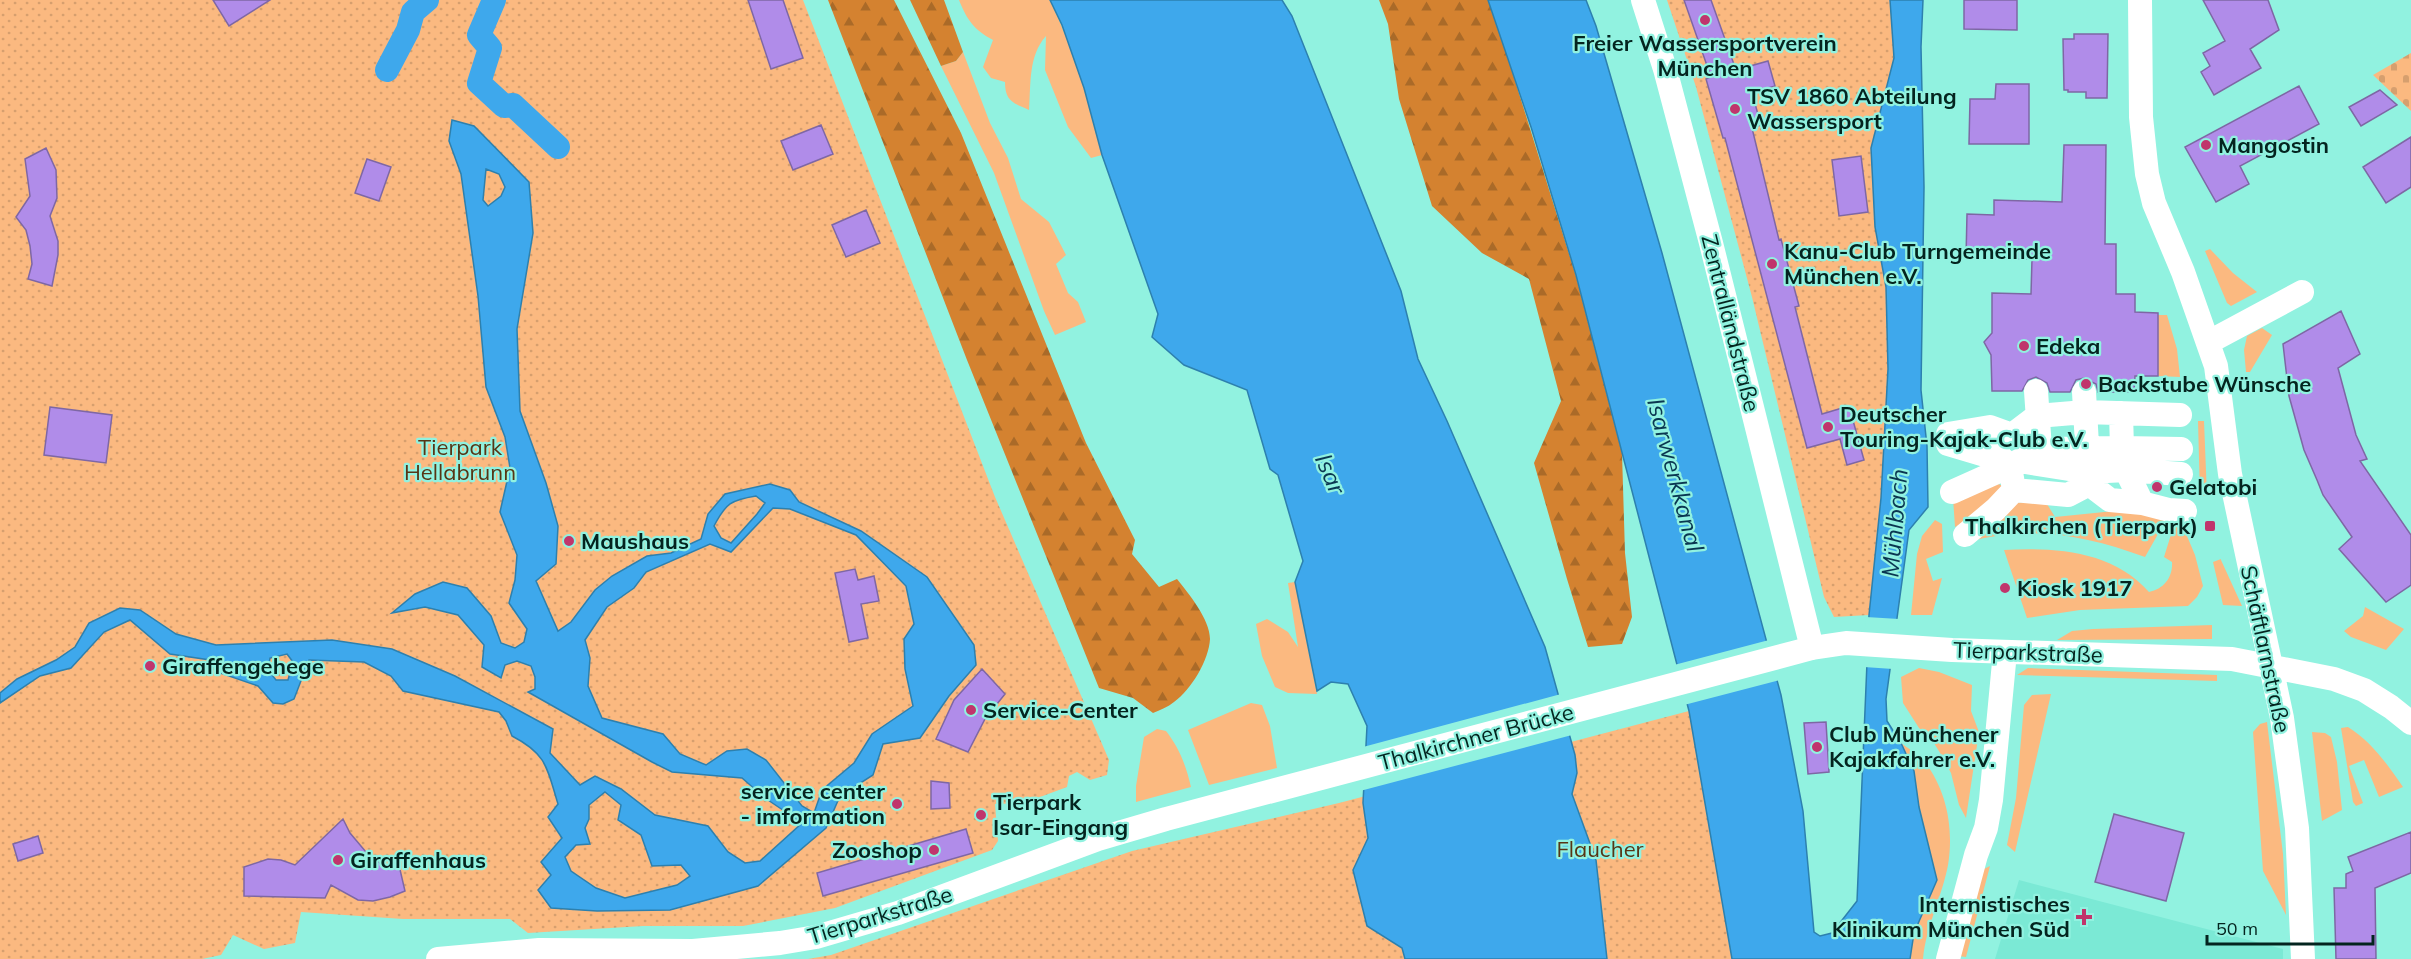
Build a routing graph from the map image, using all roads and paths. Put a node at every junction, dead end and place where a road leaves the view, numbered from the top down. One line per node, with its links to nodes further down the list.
1 (1643, 0): 23 (street, Zentralländstraße)
2 (2140, 0): 4 (street, Schäftlarnstraße)
3 (2302, 292): 4 (street)
4 (2210, 342): 26 (street, Schäftlarnstraße)
5 (2036, 391): 9 (street)
6 (2084, 402): 7 (street); 9 (street); 11 (street)
7 (2121, 413): 8 (street); 15 (street)
8 (2180, 415)
9 (2037, 416): 12 (street); 14 (street)
10 (1948, 439): 14 (street)
11 (2086, 448): 12 (street); 15 (street); 17 (street)
12 (2040, 449): 14 (street)
13 (2181, 449): 15 (street)
14 (2009, 454): 17 (street); 18 (street); 19 (street)
15 (2124, 459): 16 (street); 17 (street); 20 (street)
16 (2181, 474)
17 (2088, 478): 18 (street); 20 (street)
18 (2014, 490): 22 (street)
19 (1952, 492)
20 (2142, 504): 21 (street)
21 (2177, 515)
22 (1965, 536)
23 (1812, 648): 24 (street, Tierparkstraße); 25 (street, Tierparkstraße)
24 (2005, 652): 26 (street, Tierparkstraße); 30 (street)
25 (1785, 656): 28 (street, Thalkirchner Brücke)
26 (2271, 667): 27 (street, Tierparkstraße); 31 (street, Schäftlarnstraße)
27 (2411, 723)
28 (1166, 819): 29 (street, Tierparkstraße)
29 (438, 959)
30 (1948, 959)
31 (2303, 959)

